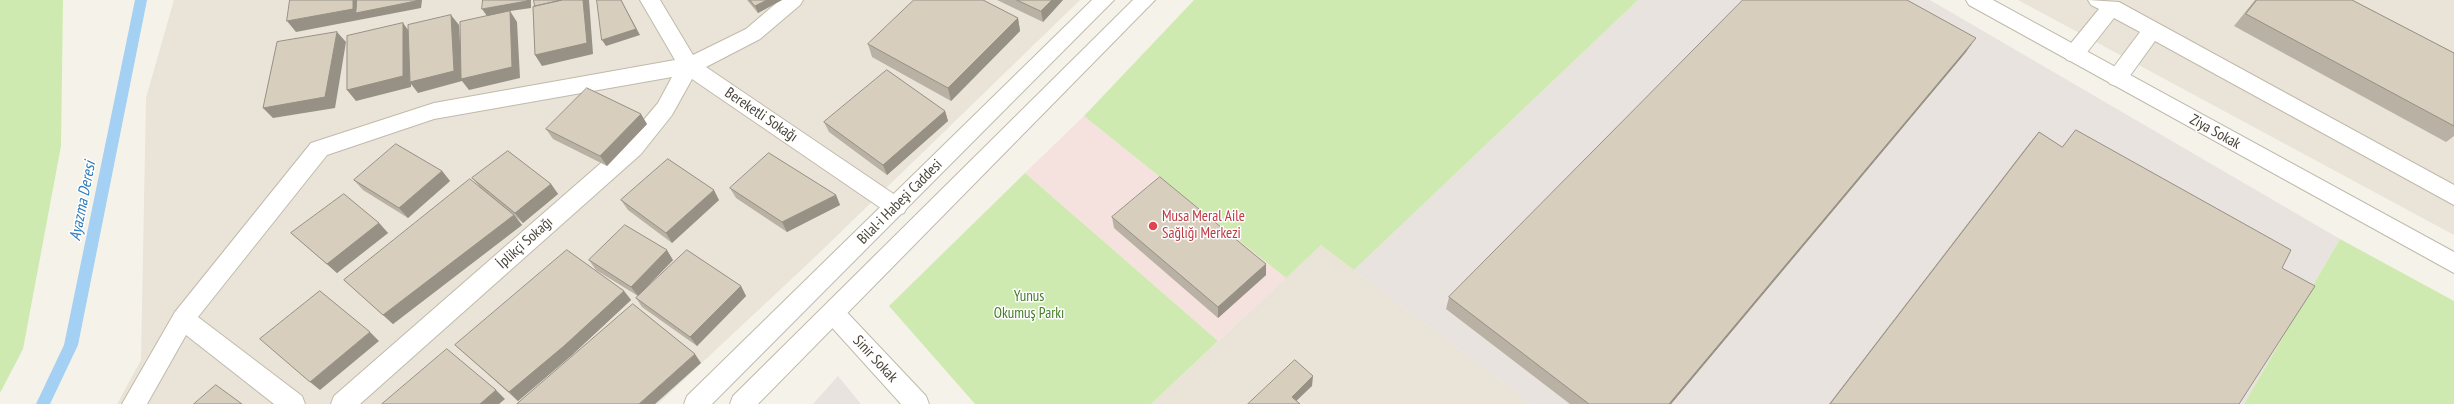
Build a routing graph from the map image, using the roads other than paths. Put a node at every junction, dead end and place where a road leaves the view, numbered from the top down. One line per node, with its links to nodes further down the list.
1 (650, 0): 9 (street, Bereketli Sokağı)
2 (794, 0): 9 (street)
3 (1104, 0): 12 (street, Bilal-i Habeşi Caddesi)
4 (1145, 0): 14 (street, Bilal-i Habeşi Caddesi)
5 (1976, 0): 8 (street, Ziya Sokak)
6 (2105, 4): 7 (street); 8 (street)
7 (2153, 29): 10 (street); 11 (street)
8 (2074, 54): 10 (street, Ziya Sokak)
9 (689, 66): 12 (street, Bereketli Sokağı); 15 (street); 18 (street, İplikçi Sokağı)
10 (2117, 78): 13 (street, Ziya Sokak)
11 (2454, 196)
12 (896, 207): 19 (street, Bilal-i Habeşi Caddesi)
13 (2454, 263)
14 (834, 314): 20 (street, Bilal-i Habeşi Caddesi); 21 (street, Sinir Sokak)
15 (183, 319): 16 (street); 17 (street)
16 (134, 404)
17 (293, 404)
18 (343, 404)
19 (696, 404)
20 (742, 404)
21 (917, 404)

